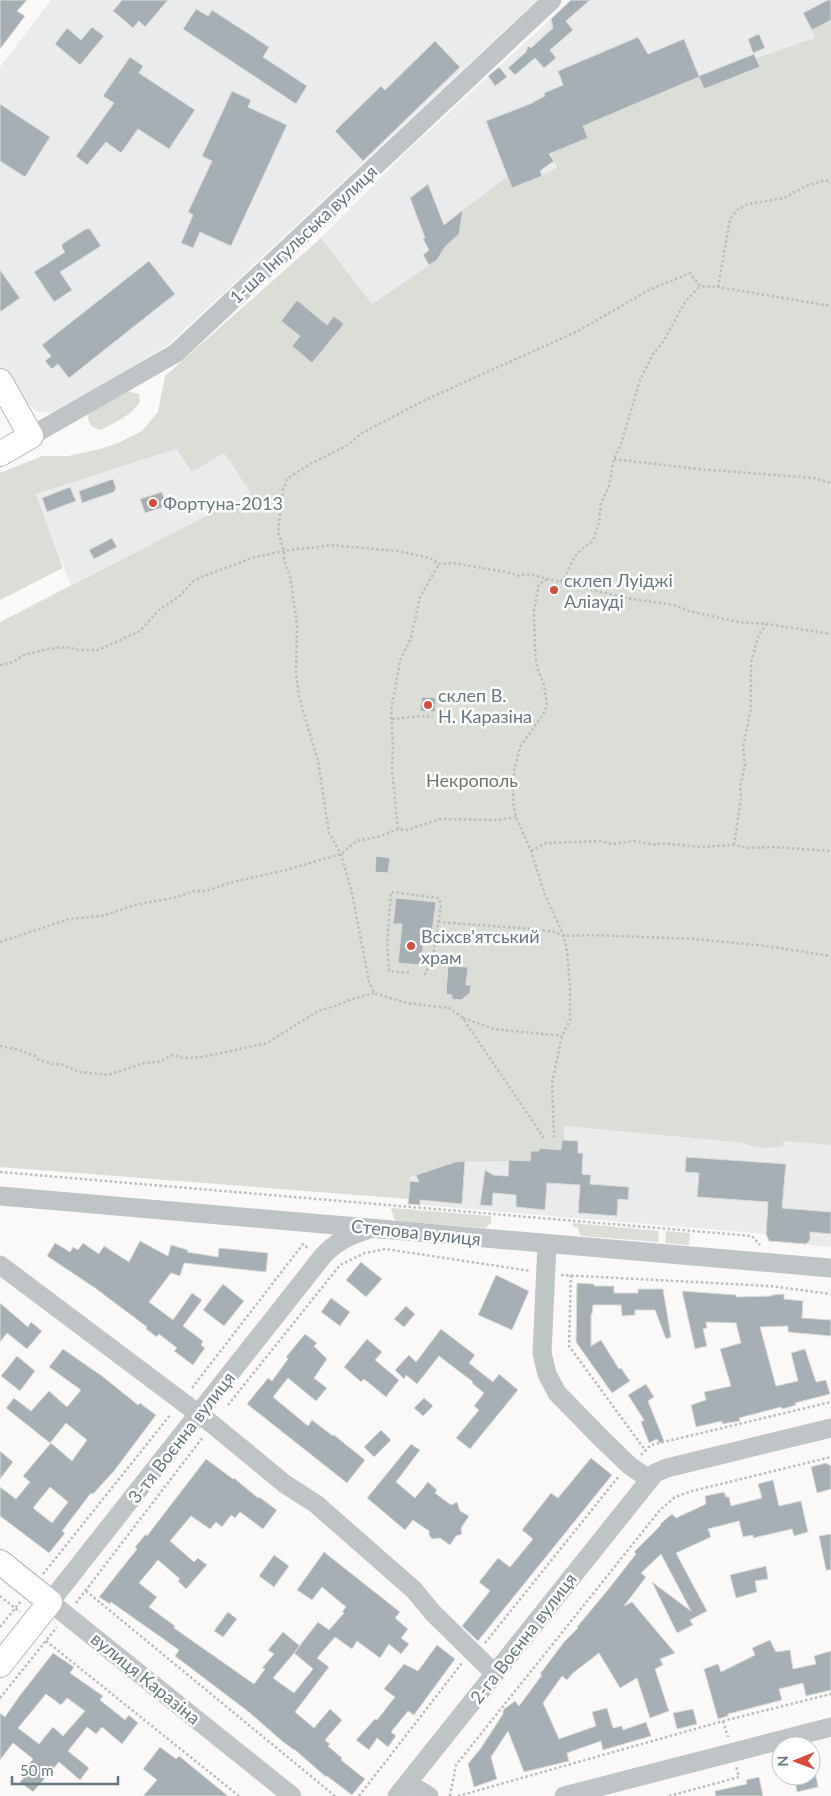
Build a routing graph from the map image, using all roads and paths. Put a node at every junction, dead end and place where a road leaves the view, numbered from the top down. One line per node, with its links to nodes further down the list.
1 (552, 0): 7 (street, 1-ша Інгульська вулиця)
2 (831, 181): 4 (path)
3 (700, 286): 4 (path); 9 (path); 11 (path)
4 (718, 287): 5 (path)
5 (831, 306)
6 (0, 380): 7 (main road)
7 (31, 436): 8 (main road)
8 (0, 454)
9 (614, 459): 10 (path); 14 (path)
10 (831, 483)
11 (284, 551): 12 (path); 17 (path); 25 (path)
12 (438, 564): 13 (path); 19 (path)
13 (546, 579): 14 (path); 20 (path)
14 (560, 581): 15 (path)
15 (767, 624): 16 (path); 22 (path)
16 (831, 634)
17 (0, 665)
18 (433, 717): 19 (path)
19 (392, 719): 21 (path)
20 (516, 817): 21 (path); 23 (path)
21 (398, 830): 25 (path)
22 (734, 845): 23 (path); 24 (path)
23 (531, 851): 27 (path)
24 (831, 851)
25 (341, 854): 28 (path); 32 (path)
26 (438, 922): 27 (path); 30 (path); 31 (path)
27 (564, 936): 29 (path); 34 (path)
28 (0, 942)
29 (831, 956)
30 (409, 973)
31 (424, 976)
32 (374, 993): 33 (path); 35 (path)
33 (462, 1017): 34 (path); 37 (path)
34 (562, 1036): 36 (path)
35 (0, 1046)
36 (554, 1137)
37 (544, 1138)
38 (0, 1172): 42 (path)
39 (0, 1196): 40 (street, Степова вулиця)
40 (375, 1227): 41 (street, Степова вулиця); 43 (street, 3-тя Воєнна вулиця)
41 (547, 1244): 45 (street, Степова вулиця); 46 (street)
42 (760, 1245)
43 (322, 1257): 49 (path); 51 (street, 3-тя Воєнна вулиця)
44 (0, 1265): 49 (street)
45 (831, 1268)
46 (545, 1274): 47 (path); 51 (path); 57 (street)
47 (571, 1275): 48 (path); 53 (path)
48 (831, 1294)
49 (181, 1402): 51 (street); 59 (path)
50 (831, 1402): 53 (path)
51 (206, 1420): 60 (path); 61 (street, 3-тя Воєнна вулиця); 64 (street)
52 (831, 1428): 57 (street)
53 (645, 1450): 54 (path)
54 (640, 1456)
55 (831, 1457): 76 (path)
56 (620, 1475): 64 (path)
57 (649, 1479): 66 (street, 2-га Воєнна вулиця)
58 (0, 1562): 59 (main road, вулиця Каразіна)
59 (32, 1588): 61 (main road, вулиця Каразіна); 62 (path)
60 (86, 1591): 61 (path); 73 (path)
61 (59, 1608): 63 (path); 65 (main road, 3-тя Воєнна вулиця); 72 (street, вулиця Каразіна)
62 (0, 1627)
63 (46, 1640): 68 (path); 71 (path)
64 (472, 1651): 66 (street); 74 (path)
65 (0, 1665)
66 (495, 1674): 70 (street, 2-га Воєнна вулиця)
67 (831, 1694): 77 (path)
68 (0, 1698)
69 (831, 1727): 78 (street)
70 (402, 1789): 75 (street)
71 (239, 1796)
72 (292, 1796)
73 (335, 1796)
74 (359, 1796)
75 (429, 1796)
76 (450, 1796)
77 (458, 1796)
78 (564, 1796)

